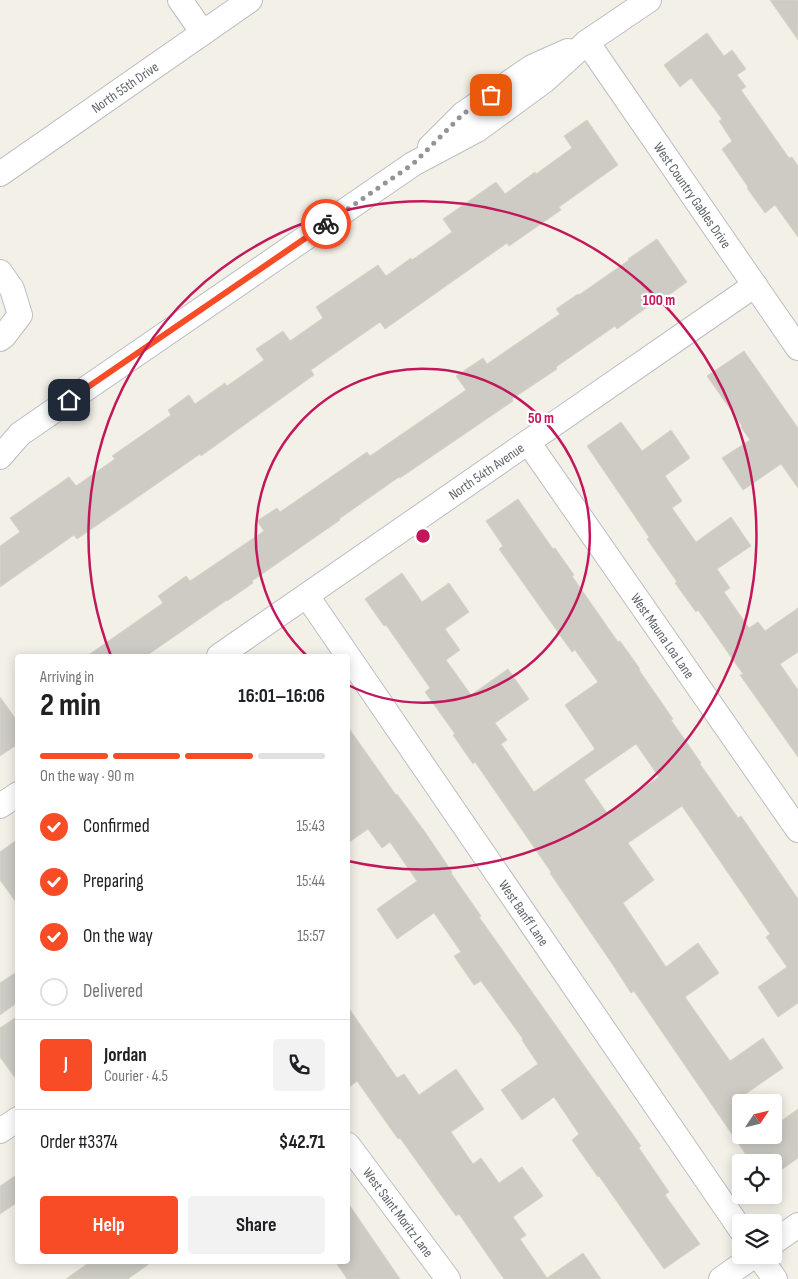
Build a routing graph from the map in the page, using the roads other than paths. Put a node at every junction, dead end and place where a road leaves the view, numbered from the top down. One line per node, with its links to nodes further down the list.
1 (180, 0): 4 (street)
2 (250, 0): 4 (street, North 55th Drive)
3 (649, 0): 5 (street)
4 (203, 33): 6 (street, North 55th Drive)
5 (587, 42): 8 (street, West Country Gables Drive); 11 (street)
6 (0, 174)
7 (0, 272): 9 (street)
8 (755, 285): 10 (street, West Country Gables Drive); 12 (street, North 54th Avenue)
9 (0, 339)
10 (798, 348)
11 (10, 437): 13 (street)
12 (528, 442): 14 (street, North 54th Avenue); 20 (street, West Mauna Loa Lane)
13 (0, 457)
14 (307, 596): 15 (street, North 54th Avenue); 16 (street, West Banff Lane)
15 (222, 654)
16 (347, 654)
17 (350, 659): 24 (street, West Banff Lane)
18 (15, 796): 19 (street)
19 (0, 806)
20 (798, 830)
21 (15, 1121): 22 (street)
22 (0, 1131)
23 (350, 1148): 29 (street, West Saint Moritz Lane)
24 (732, 1217)
25 (798, 1225): 26 (street)
26 (782, 1236)
27 (744, 1264): 30 (street)
28 (764, 1264): 31 (street)
29 (448, 1279)
30 (721, 1279)
31 (775, 1279)

